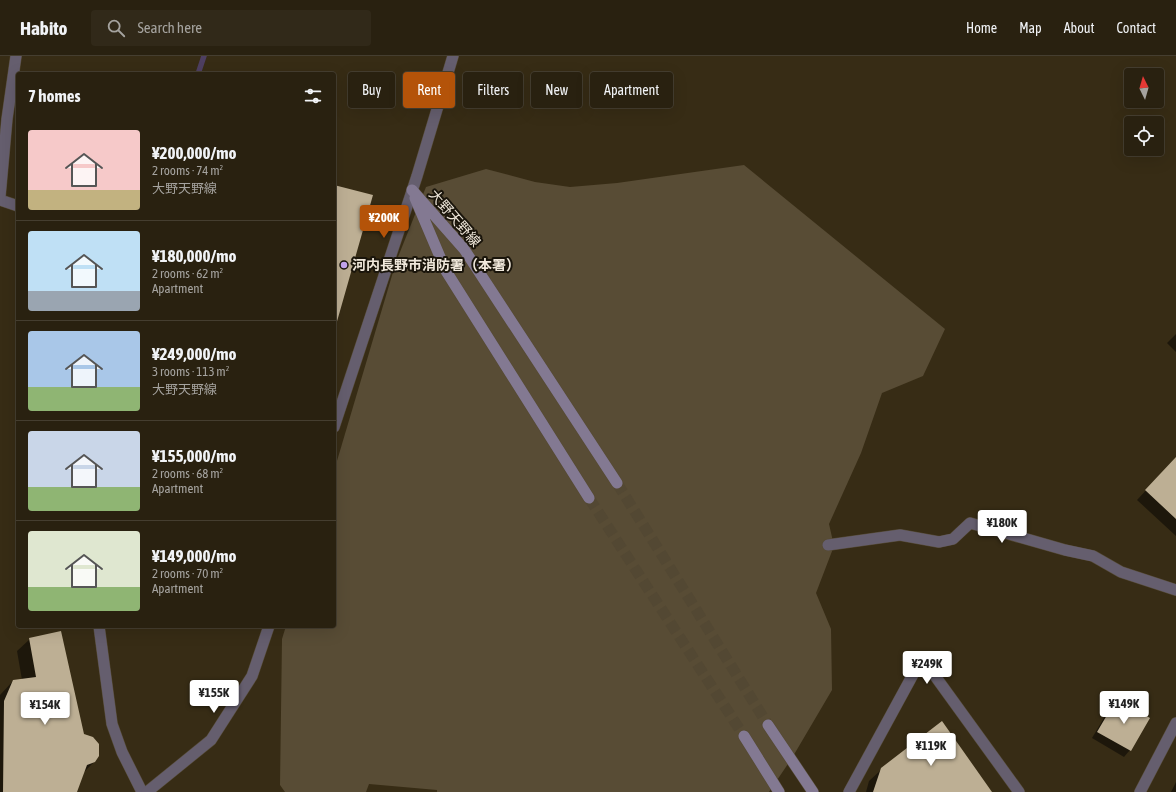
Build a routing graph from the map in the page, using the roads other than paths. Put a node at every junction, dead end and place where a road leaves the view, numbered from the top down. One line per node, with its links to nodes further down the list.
1 (16, 56): 4 (street)
2 (453, 56): 3 (street)
3 (412, 190): 6 (street); 7 (main road, 大野天野線); 8 (main road, 大野天野線)
4 (0, 198): 5 (street)
5 (16, 205)
6 (336, 421)
7 (617, 483)
8 (589, 498)
9 (828, 545): 10 (street)
10 (1176, 590)
11 (99, 628): 16 (street)
12 (268, 628): 17 (street)
13 (1176, 723): 22 (street)
14 (768, 725): 19 (main road)
15 (744, 736): 18 (main road)
16 (142, 792)
17 (147, 792)
18 (779, 792)
19 (813, 792)
20 (849, 792): 21 (street)
21 (1019, 792)
22 (1140, 792)

